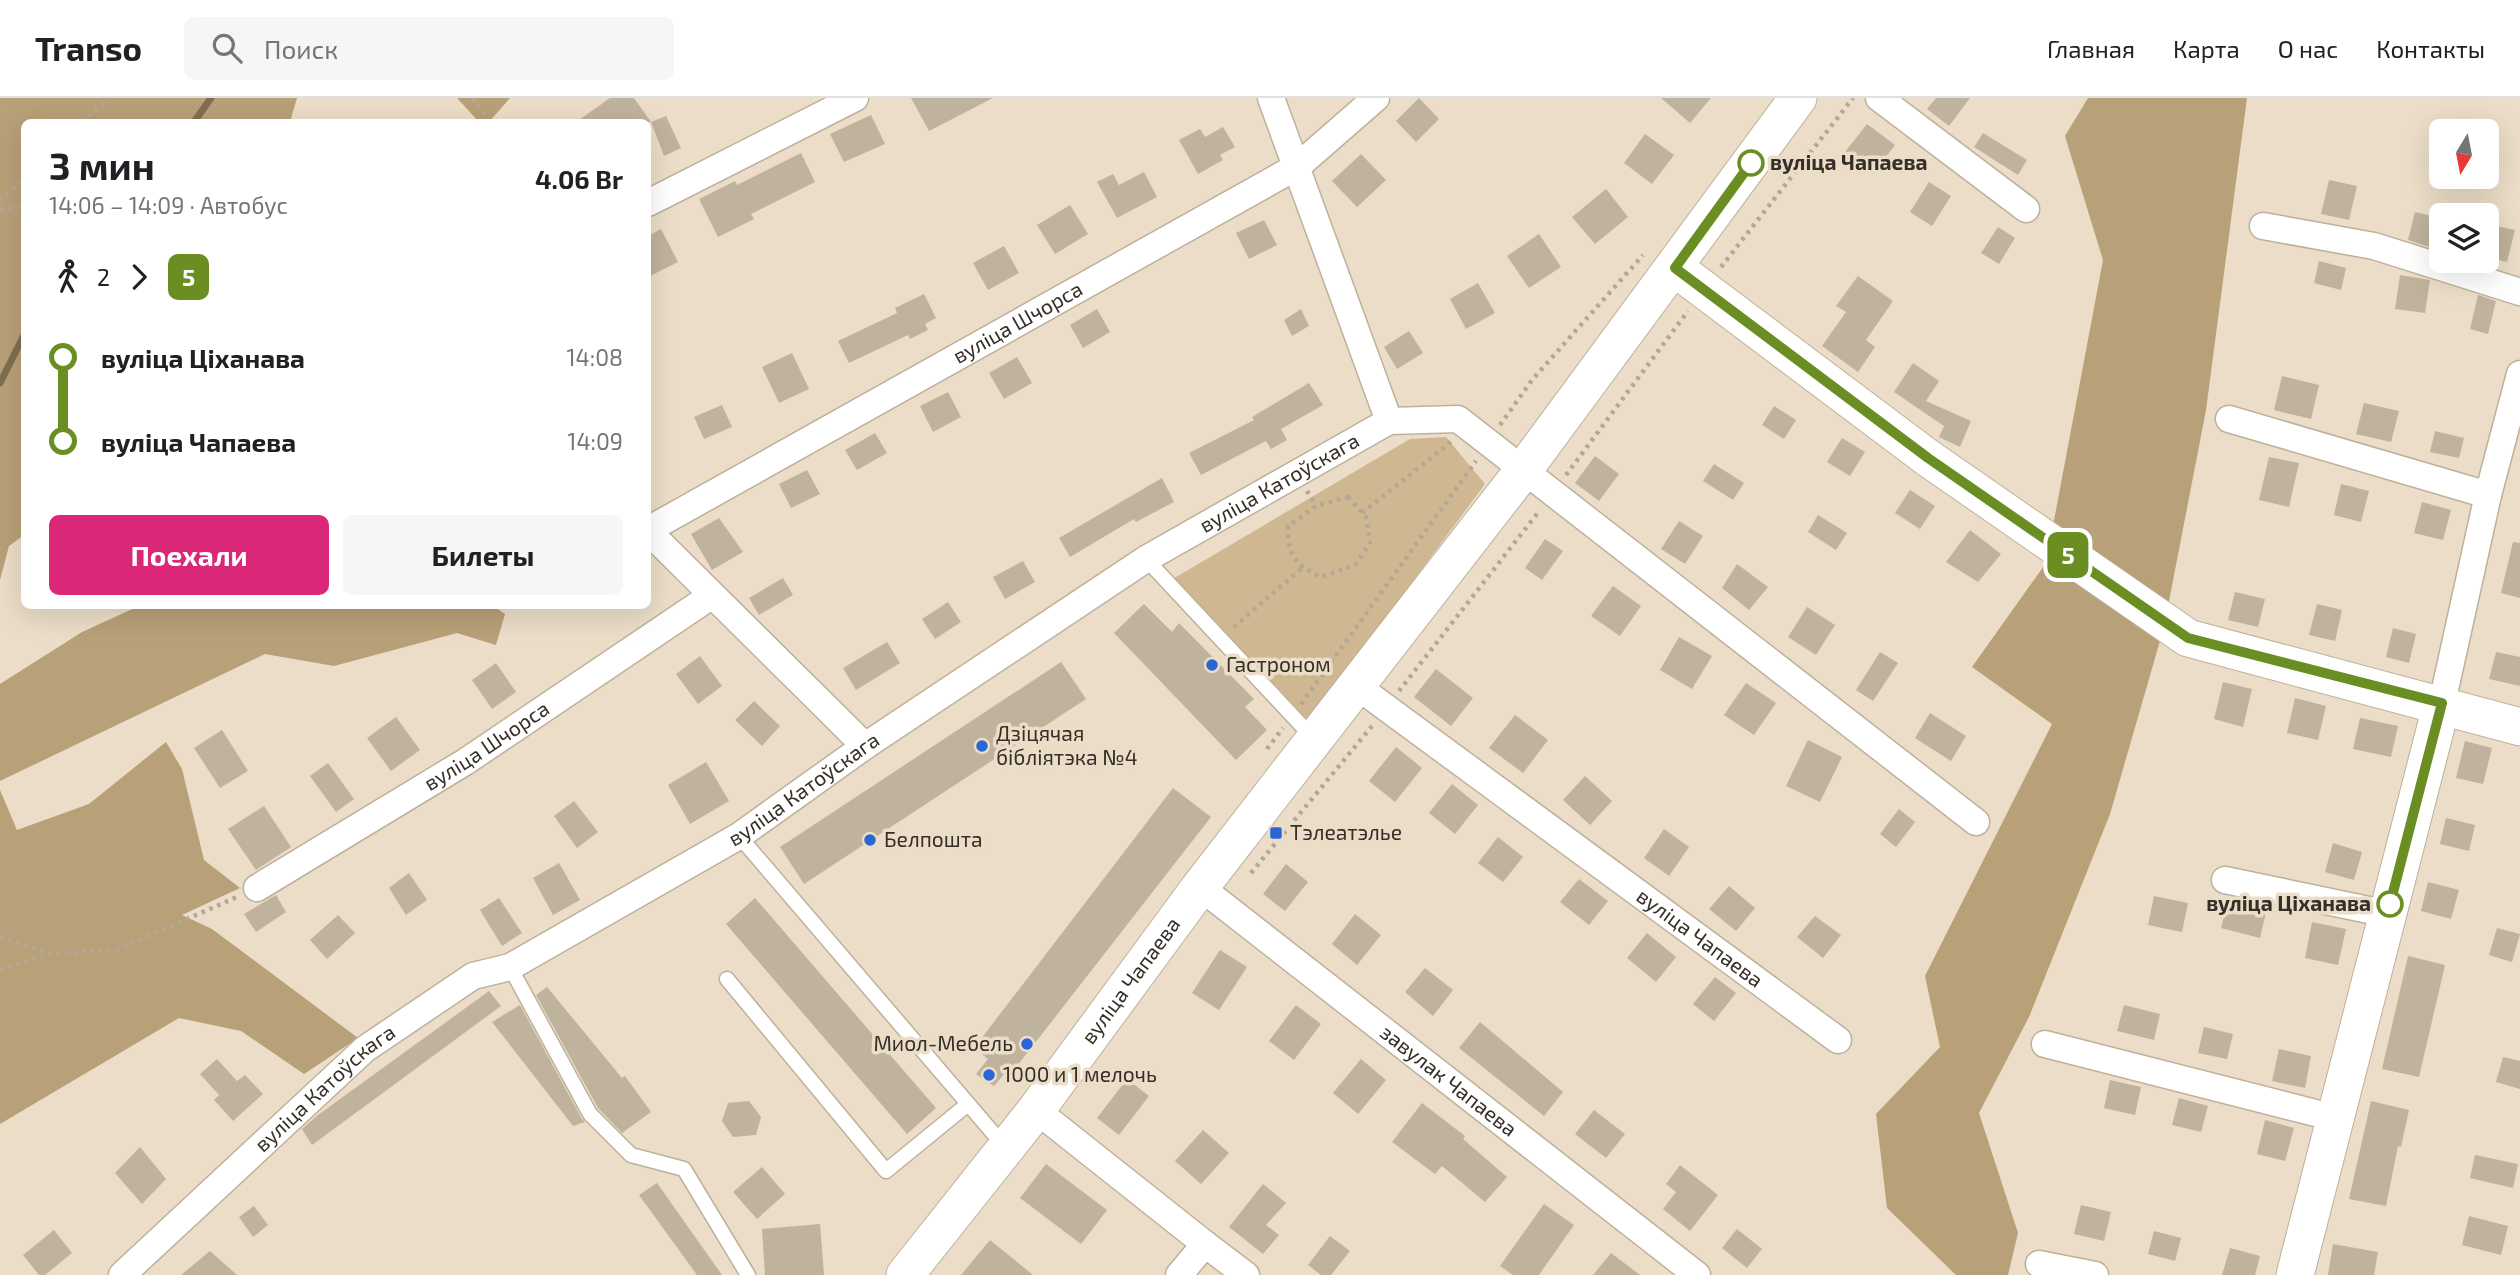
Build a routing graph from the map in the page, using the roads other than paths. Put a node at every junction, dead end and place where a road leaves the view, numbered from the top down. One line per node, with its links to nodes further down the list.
1 (855, 98): 7 (street)
2 (1271, 98): 6 (street)
3 (1376, 98): 6 (street, вуліца Шчорса)
4 (1798, 98): 10 (street, вуліца Чапаева)
5 (1879, 98): 8 (street)
6 (1298, 166): 14 (street); 17 (street, вуліца Шчорса)
7 (651, 201)
8 (2025, 209)
9 (2263, 226): 11 (street)
10 (1690, 279): 15 (street, вуліца Чапаева); 22 (street)
11 (2520, 292)
12 (2520, 374): 16 (street)
13 (2229, 419): 16 (street)
14 (1389, 421): 15 (street, вуліца Катоўскага); 19 (street, вуліца Катоўскага)
15 (1522, 472): 21 (street, вуліца Чапаева); 26 (street)
16 (2488, 495): 22 (street)
17 (651, 529)
18 (651, 534): 20 (street)
19 (1146, 559): 24 (lane); 25 (street, вуліца Катоўскага)
20 (711, 596): 25 (street); 29 (street, вуліца Шчорса)
21 (1372, 697): 24 (street, вуліца Чапаева); 34 (street, вуліца Чапаева)
22 (2442, 703): 23 (street); 31 (street)
23 (2520, 727)
24 (1314, 739): 30 (street, вуліца Чапаева)
25 (864, 746): 27 (street, вуліца Катоўскага)
26 (1976, 822)
27 (740, 836): 32 (street, вуліца Катоўскага); 36 (lane)
28 (2225, 880): 31 (street)
29 (257, 888)
30 (1212, 897): 37 (street, вуліца Чапаева); 47 (street, завулак Чапаева)
31 (2388, 914): 38 (street)
32 (510, 967): 42 (street, вуліца Катоўскага); 43 (lane)
33 (727, 979): 36 (lane)
34 (1838, 1040)
35 (2045, 1044): 38 (street)
36 (968, 1104): 39 (lane)
37 (1036, 1110): 39 (street, вуліца Чапаева); 40 (street)
38 (2335, 1118): 49 (street)
39 (1006, 1148): 44 (street, вуліца Чапаева)
40 (1205, 1244): 45 (street); 46 (street)
41 (2039, 1264): 48 (street)
42 (122, 1275)
43 (748, 1275)
44 (905, 1275)
45 (1179, 1275)
46 (1246, 1275)
47 (1697, 1275)
48 (2095, 1275)
49 (2295, 1275)

